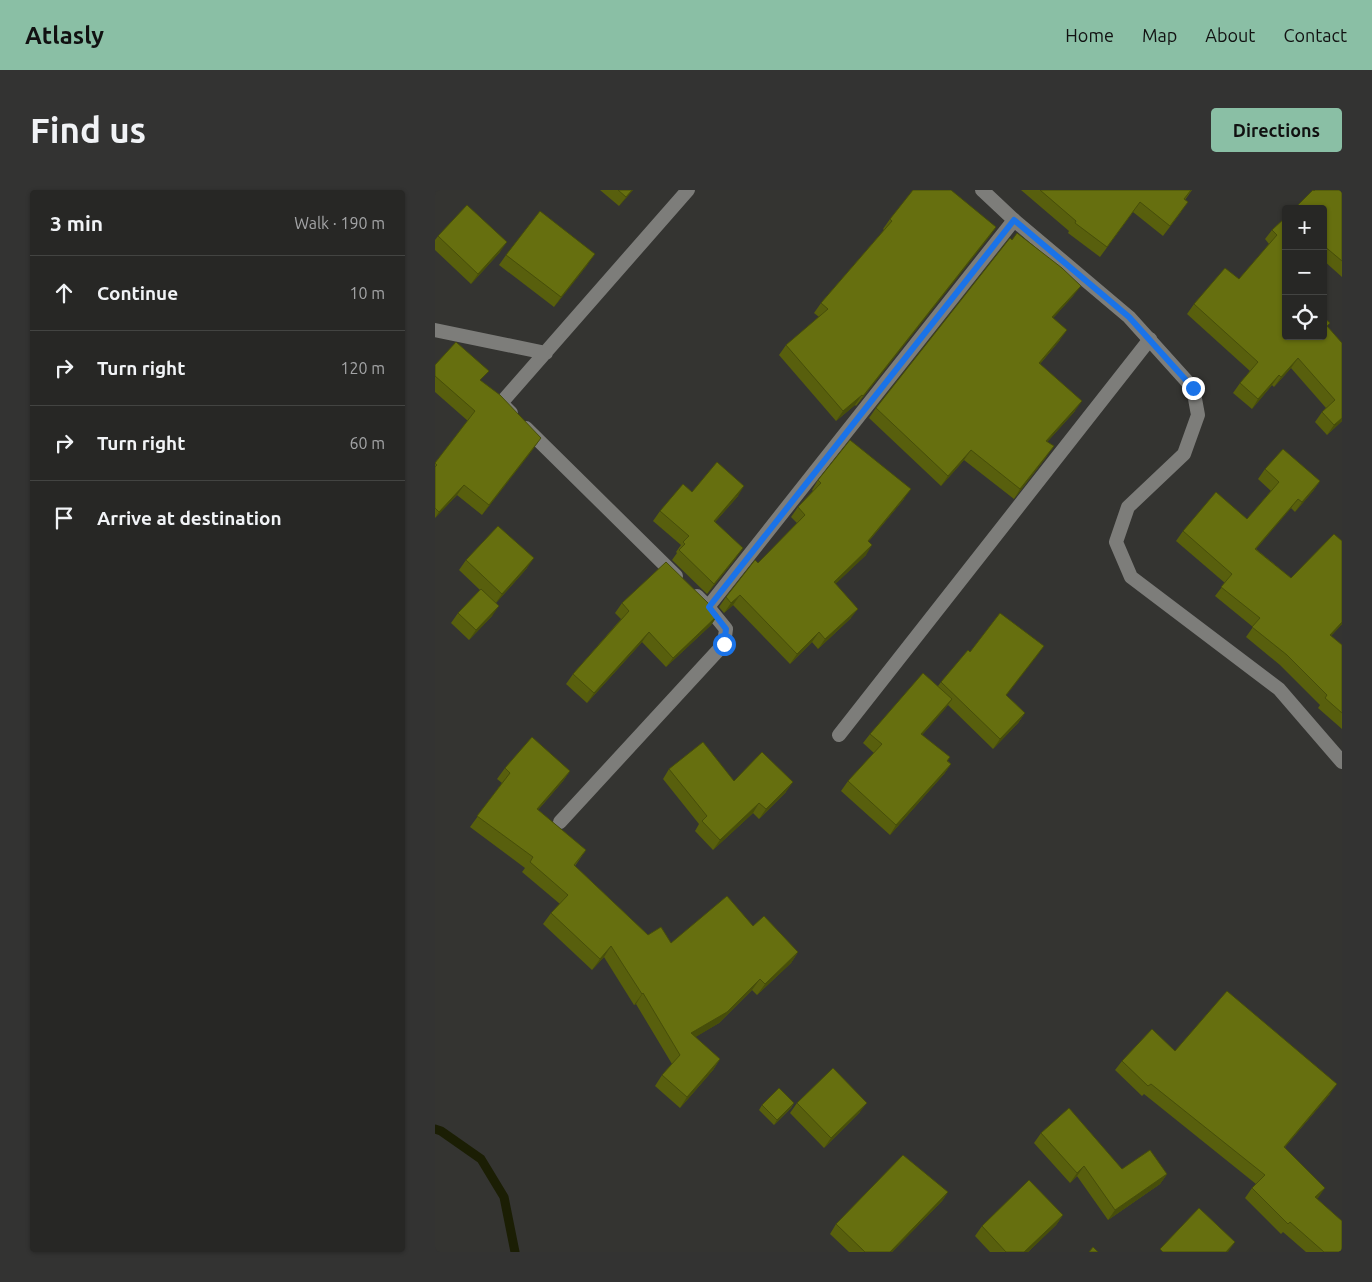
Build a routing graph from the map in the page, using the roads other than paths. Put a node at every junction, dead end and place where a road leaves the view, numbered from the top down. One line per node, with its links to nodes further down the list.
1 (688, 190): 6 (street)
2 (982, 190): 3 (street)
3 (1014, 220): 5 (street); 7 (street)
4 (435, 330): 6 (street)
5 (1150, 339): 8 (street); 9 (street)
6 (546, 353): 7 (street)
7 (709, 607): 10 (street)
8 (839, 735)
9 (1342, 762)
10 (560, 822)

